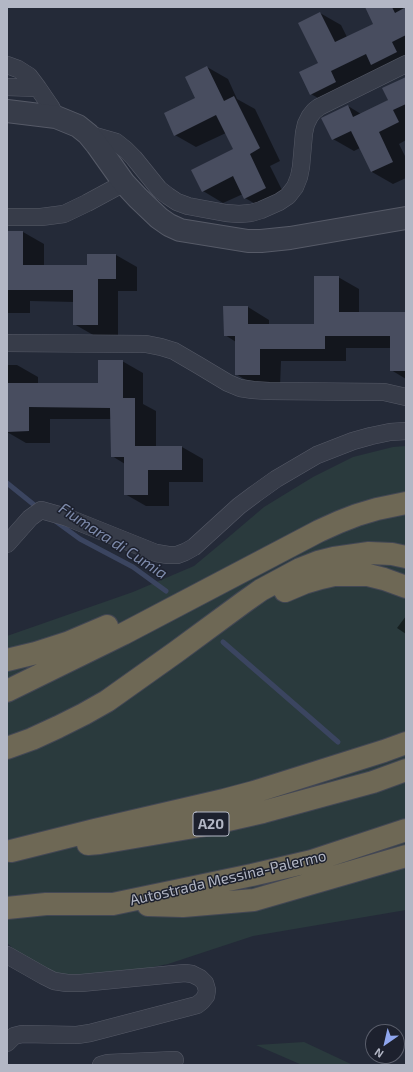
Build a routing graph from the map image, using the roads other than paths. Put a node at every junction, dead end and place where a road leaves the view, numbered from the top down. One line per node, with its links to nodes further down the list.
1 (406, 64): 7 (street)
2 (7, 65): 4 (street)
3 (7, 87): 4 (street)
4 (38, 88): 6 (street)
5 (7, 111): 6 (street)
6 (56, 117): 7 (street)
7 (88, 134): 8 (street)
8 (124, 183): 9 (street); 10 (street)
9 (7, 217)
10 (406, 218)
11 (7, 343): 12 (street)
12 (406, 397)
13 (406, 431): 16 (street)
14 (406, 492): 19 (highway)
15 (406, 503): 20 (highway)
16 (7, 544)
17 (406, 557): 22 (highway)
18 (406, 587): 23 (highway)
19 (7, 660)
20 (7, 691)
21 (406, 743): 26 (highway)
22 (7, 748)
23 (7, 761)
24 (406, 770): 26 (highway, A20)
25 (406, 830): 28 (highway, Autostrada Messina-Palermo)
26 (9, 851)
27 (406, 856): 28 (highway)
28 (113, 904): 29 (highway, Autostrada Messina-Palermo)
29 (7, 908)
30 (7, 955): 31 (street)
31 (7, 1043)
32 (174, 1060): 33 (street)
33 (101, 1065)

